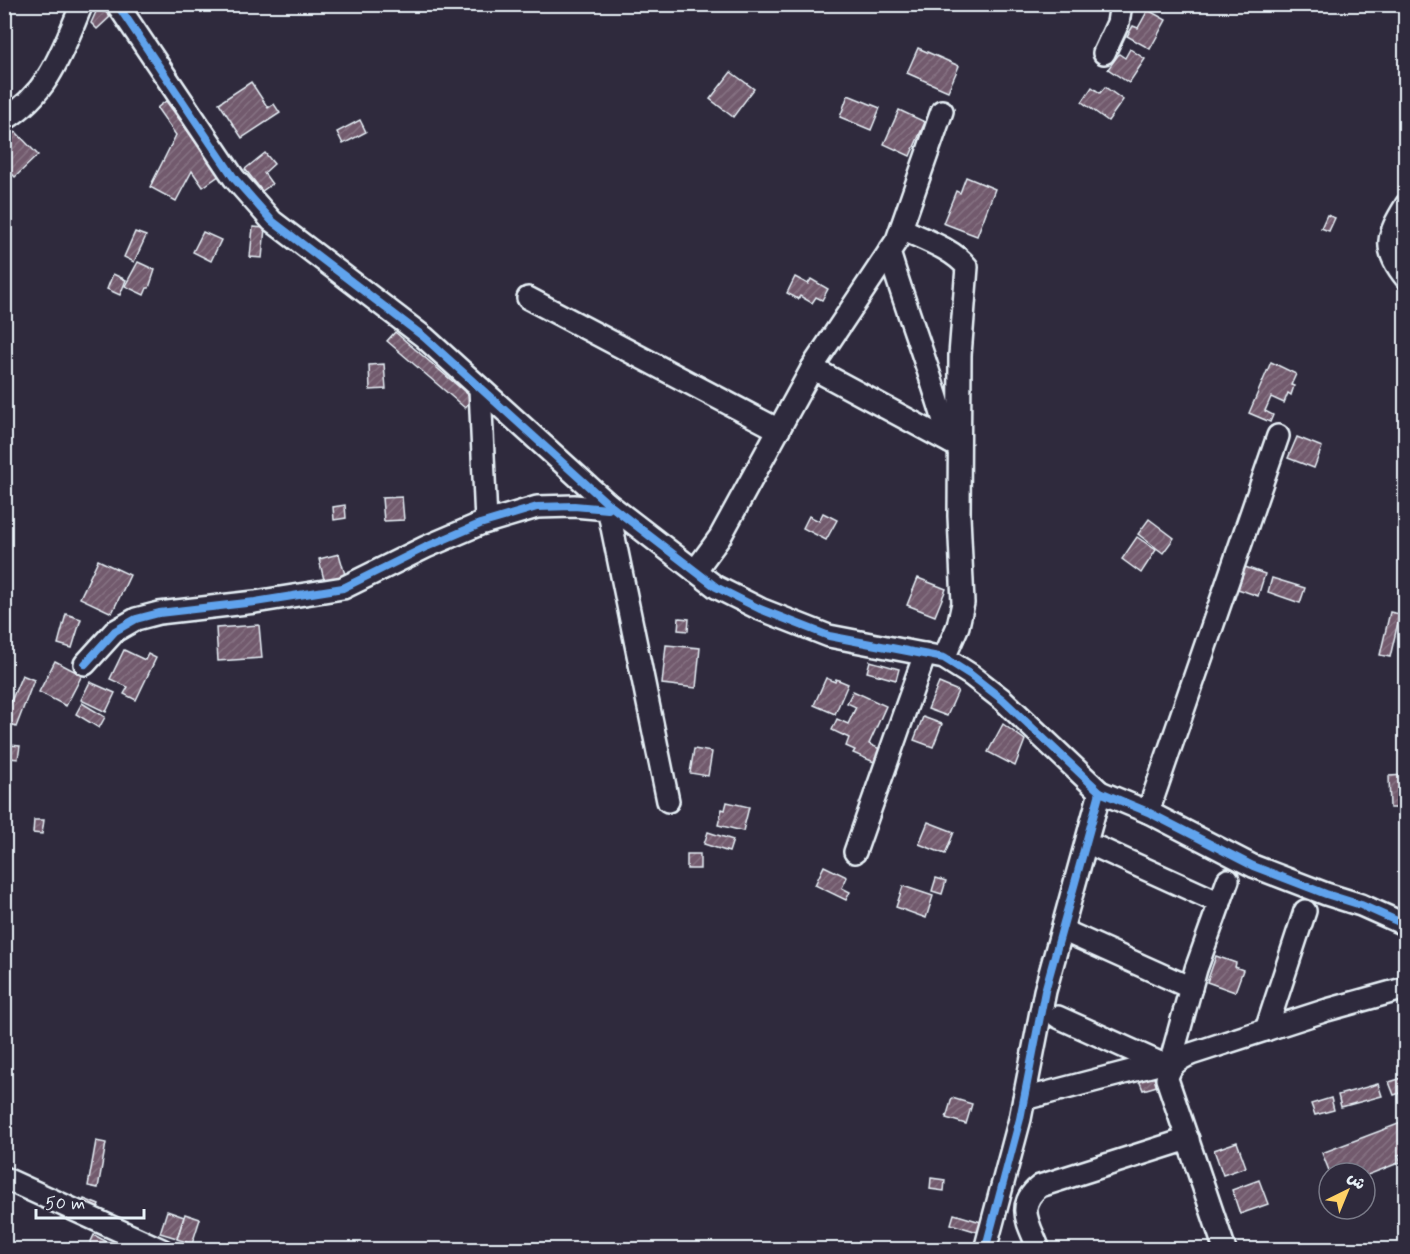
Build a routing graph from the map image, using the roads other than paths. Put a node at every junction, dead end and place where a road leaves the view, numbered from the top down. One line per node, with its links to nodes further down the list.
1 (82, 4): 6 (street)
2 (117, 4): 13 (street)
3 (1121, 4): 4 (street)
4 (1104, 53)
5 (942, 111): 8 (street)
6 (4, 120)
7 (1406, 205): 10 (street)
8 (902, 229): 9 (street); 16 (street)
9 (889, 252): 12 (street); 16 (street)
10 (1406, 278)
11 (528, 298): 14 (street)
12 (812, 368): 14 (street); 16 (street)
13 (480, 388): 17 (street); 18 (street)
14 (779, 430): 19 (street)
15 (1278, 436): 24 (street)
16 (955, 445): 20 (street)
17 (607, 506): 18 (street); 19 (street); 23 (street)
18 (486, 522): 21 (street)
19 (695, 571): 20 (street)
20 (935, 656): 22 (street); 26 (street)
21 (86, 664)
22 (1100, 792): 24 (street); 37 (street)
23 (668, 801)
24 (1148, 812): 30 (street)
25 (1099, 848): 28 (street)
26 (855, 852)
27 (1228, 880): 28 (street)
28 (1220, 903): 32 (street)
29 (1305, 911): 35 (street)
30 (1406, 925)
31 (1071, 934): 32 (street)
32 (1191, 988): 36 (street)
33 (1406, 988): 35 (street)
34 (1058, 1017): 36 (street)
35 (1266, 1030): 36 (street)
36 (1170, 1064): 37 (street); 38 (street)
37 (1023, 1099): 41 (street)
38 (1188, 1139): 42 (street); 43 (street)
39 (4, 1178): 40 (street)
40 (162, 1250)
41 (986, 1250)
42 (1039, 1250)
43 (1225, 1250)

